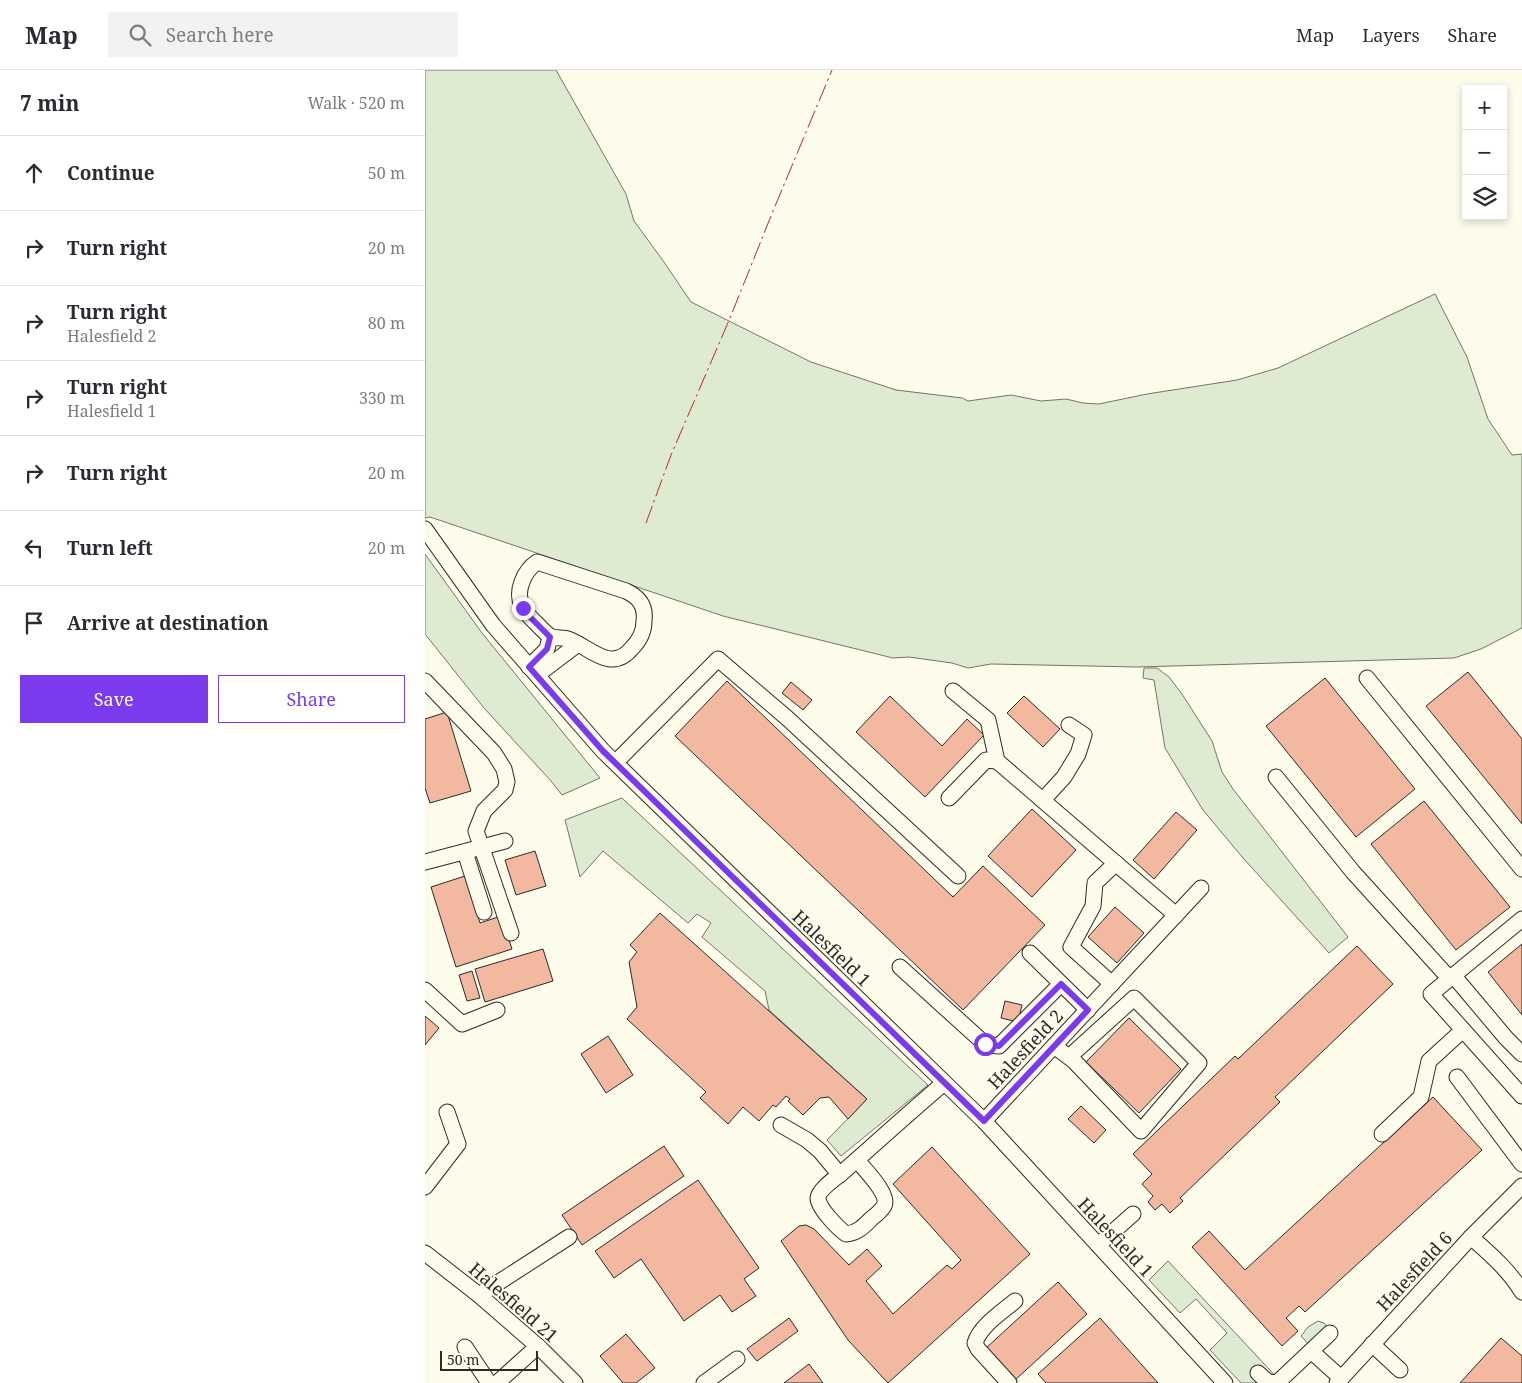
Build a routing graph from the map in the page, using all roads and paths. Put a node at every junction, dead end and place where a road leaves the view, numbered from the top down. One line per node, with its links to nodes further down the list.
1 (425, 529): 4 (street, Halesfield 1)
2 (550, 637): 3 (street); 3 (street); 4 (street)
3 (578, 644): 4 (street)
4 (533, 671): 10 (street, Halesfield 1)
5 (1367, 678): 19 (street)
6 (425, 681): 15 (street)
7 (953, 691): 9 (street)
8 (1069, 725): 13 (street)
9 (997, 761): 12 (street); 13 (street)
10 (615, 762): 20 (street); 39 (street, Halesfield 1)
11 (1276, 777): 28 (street)
12 (949, 798)
13 (1043, 800): 18 (street)
14 (505, 842): 15 (street)
15 (481, 848): 16 (street); 25 (street)
16 (465, 852): 17 (street); 22 (street)
17 (425, 862)
18 (1116, 863): 23 (street); 30 (street)
19 (1522, 869)
20 (958, 876)
21 (1201, 888): 23 (street, Halesfield 2)
22 (484, 912)
23 (1176, 915): 30 (street, Halesfield 2)
24 (1522, 919): 28 (street)
25 (511, 933)
26 (1030, 953): 29 (street)
27 (900, 967): 29 (street)
28 (1451, 977): 34 (street); 36 (street)
29 (1061, 984): 33 (street)
30 (1112, 984): 33 (street, Halesfield 2)
31 (425, 990): 32 (street)
32 (497, 1010)
33 (1088, 1010): 35 (street, Halesfield 2)
34 (1463, 1030): 40 (street); 44 (street)
35 (1054, 1046): 37 (street); 42 (street, Halesfield 2)
36 (1522, 1054)
37 (1069, 1057): 37 (street)
38 (1457, 1077): 46 (street)
39 (944, 1083): 42 (street, Halesfield 1); 45 (street)
40 (1522, 1096)
41 (447, 1112): 49 (street)
42 (984, 1121): 53 (street, Halesfield 1)
43 (781, 1125): 47 (street)
44 (1382, 1134)
45 (857, 1160): 47 (street); 47 (street)
46 (1522, 1164)
47 (840, 1174)
48 (1522, 1186): 52 (street, Halesfield 6)
49 (425, 1187)
50 (1133, 1214): 53 (street)
51 (569, 1237): 56 (street)
52 (1471, 1237): 55 (street); 59 (street, Halesfield 6)
53 (1098, 1245): 72 (street, Halesfield 1)
54 (425, 1253): 56 (street, Halesfield 21)
55 (1522, 1292)
56 (479, 1296): 60 (street, Halesfield 21)
57 (1015, 1301): 71 (street)
58 (1330, 1333): 62 (street)
59 (1372, 1344): 64 (street); 66 (street, Halesfield 6)
60 (538, 1346): 68 (street); 69 (street, Halesfield 21)
61 (465, 1347): 67 (street)
62 (1311, 1351): 65 (street); 66 (street)
63 (737, 1359): 70 (street)
64 (1400, 1370)
65 (1258, 1372)
66 (1339, 1380)
67 (489, 1383)
68 (497, 1383)
69 (575, 1383)
70 (704, 1383)
71 (1009, 1383)
72 (1225, 1383)

